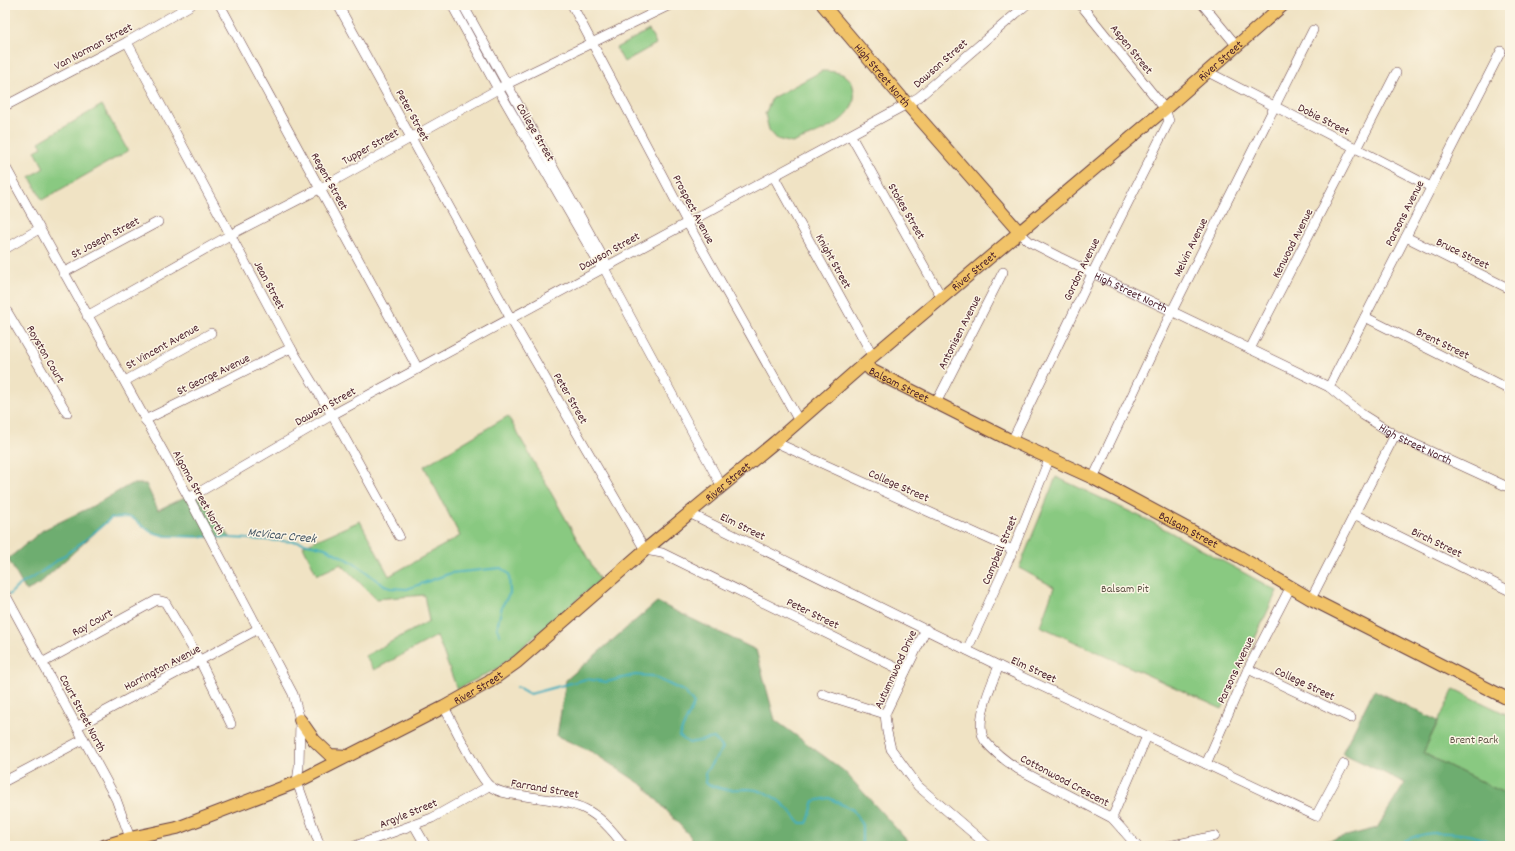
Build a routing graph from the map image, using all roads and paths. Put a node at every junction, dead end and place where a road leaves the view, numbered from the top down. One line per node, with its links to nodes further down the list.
1 (191, 5): 18 (street, Van Norman Street)
2 (220, 5): 35 (street, Regent Street)
3 (338, 5): 30 (street, Peter Street)
4 (452, 5): 15 (street, College Street)
5 (463, 5): 15 (street, College Street)
6 (572, 5): 17 (street, Prospect Avenue)
7 (670, 5): 17 (street, Tupper Street)
8 (823, 5): 25 (main road, High Street North)
9 (1010, 5): 14 (street)
10 (1026, 5): 14 (street, Dawson Street)
11 (1080, 5): 28 (street, Aspen Street)
12 (1202, 5): 19 (street)
13 (1283, 5): 19 (main road, River Street)
14 (1016, 12): 25 (street, Dawson Street)
15 (470, 28): 23 (street, College Street); 24 (street, College Street)
16 (1313, 30): 27 (street, Melvin Avenue)
17 (592, 41): 23 (street, Tupper Street); 37 (street, Prospect Avenue)
18 (127, 42): 26 (street, Van Norman Street); 40 (street, Jean Street)
19 (1237, 46): 21 (main road, River Street)
20 (1501, 51): 34 (street, Parsons Avenue)
21 (1208, 72): 27 (street, Dobie Street); 28 (main road, River Street)
22 (1396, 73): 31 (street, Kenwood Avenue)
23 (507, 84): 24 (street, Tupper Street); 43 (street, College Street)
24 (498, 89): 30 (street, Tupper Street); 43 (street, College Street)
25 (907, 104): 29 (street, Dawson Street); 39 (main road, High Street North)
26 (5, 106)
27 (1273, 107): 31 (street, Dobie Street); 50 (street, Melvin Avenue)
28 (1165, 109): 39 (main road, River Street); 46 (street, Gordon Avenue)
29 (850, 136): 33 (street, Dawson Street); 48 (street, Stokes Street)
30 (412, 137): 35 (street, Tupper Street); 53 (street, Peter Street)
31 (1356, 148): 34 (street, Dobie Street); 56 (street, Kenwood Avenue)
32 (5, 166): 38 (street, Algoma Street North)
33 (774, 177): 37 (street, Dawson Street); 57 (street, Knight Street)
34 (1431, 187): 41 (street, Parsons Avenue)
35 (320, 188): 40 (street, Tupper Street); 58 (street, Regent Street)
36 (158, 222): 45 (street, St Joseph Street)
37 (687, 222): 43 (street, Dawson Street); 66 (street, Prospect Avenue)
38 (39, 229): 42 (street); 45 (street, Algoma Street North)
39 (1020, 233): 46 (street, High Street North); 48 (main road, River Street)
40 (230, 235): 51 (street, Tupper Street); 55 (street, Jean Street)
41 (1406, 237): 47 (street, Bruce Street); 52 (street, Parsons Avenue)
42 (5, 249)
43 (604, 268): 53 (street, Dawson Street); 72 (street, College Street)
44 (1003, 272): 62 (street, Antonisen Avenue)
45 (63, 273): 51 (street, Algoma Street North)
46 (1092, 274): 50 (street, High Street North); 68 (street, Gordon Avenue)
47 (1510, 289)
48 (942, 298): 57 (main road, River Street)
49 (5, 308): 63 (street, Royston Court)
50 (1172, 311): 56 (street, High Street North); 71 (street, Melvin Avenue)
51 (87, 316): 59 (street, Algoma Street North)
52 (1365, 317): 60 (street, Parsons Avenue); 61 (street, Brent Street)
53 (511, 319): 58 (street, Dawson Street); 78 (street, Peter Street)
54 (211, 334): 59 (street, St Vincent Avenue)
55 (291, 348): 64 (street, Jean Street); 65 (street, St George Avenue)
56 (1250, 349): 60 (street, High Street North)
57 (869, 360): 62 (main road, Balsam Street); 66 (main road, River Street)
58 (418, 369): 64 (street, Dawson Street)
59 (124, 381): 65 (street, Algoma Street North)
60 (1329, 387): 67 (street, High Street North)
61 (1510, 390)
62 (936, 403): 68 (main road, Balsam Street)
63 (67, 413)
64 (332, 415): 74 (street, Dawson Street); 77 (street, Jean Street)
65 (145, 420): 74 (street, Algoma Street North)
66 (799, 421): 69 (main road, River Street)
67 (1395, 435): 73 (street, High Street North); 76 (street)
68 (1012, 441): 70 (main road, Balsam Street)
69 (775, 442): 72 (main road, River Street); 79 (street, College Street)
70 (1050, 458): 71 (main road, Balsam Street); 79 (street, Campbell Street)
71 (1093, 478): 80 (main road, Balsam Street)
72 (722, 487): 75 (main road, River Street)
73 (1510, 488)
74 (189, 498): 84 (street, Algoma Street North)
75 (690, 514): 78 (main road, River Street); 85 (street, Elm Street)
76 (1354, 514): 81 (street, Birch Street); 83 (street)
77 (399, 536)
78 (645, 550): 91 (street, Peter Street); 94 (main road, River Street)
79 (1013, 550): 86 (street, Campbell Street)
80 (1290, 588): 83 (main road, Balsam Street); 90 (street, Parsons Avenue)
81 (1510, 592)
82 (5, 594): 88 (street, Court Street North)
83 (1311, 599): 93 (main road, Balsam Street)
84 (258, 629): 87 (street, Harrington Avenue); 97 (street, Algoma Street North)
85 (926, 629): 86 (street, Elm Street); 91 (street, Autumnwood Drive)
86 (967, 650): 89 (street, Elm Street)
87 (200, 661): 88 (street, Ray Court); 98 (street); 99 (street, Harrington Avenue)
88 (42, 663): 99 (street, Court Street North)
89 (999, 666): 100 (street, Elm Street); 108 (street, Cottonwood Crescent)
90 (1248, 669): 96 (street, College Street); 103 (street, Parsons Avenue)
91 (905, 672): 95 (street, Autumnwood Drive)
92 (822, 694): 95 (street)
93 (1510, 700)
94 (444, 707): 102 (main road, River Street); 107 (street)
95 (885, 714): 117 (street, Autumnwood Drive)
96 (1351, 718)
97 (300, 720): 102 (main road); 106 (street, Algoma Street North)
98 (231, 724)
99 (78, 726): 101 (street, Court Street North)
100 (1147, 736): 103 (street, Elm Street); 108 (street)
101 (84, 740): 105 (street); 111 (street, Court Street North)
102 (348, 756): 106 (main road, River Street)
103 (1206, 764): 104 (street, Elm Street)
104 (1344, 764)
105 (5, 781)
106 (297, 782): 111 (main road, River Street); 113 (street, Algoma Street North)
107 (489, 786): 109 (street, Argyle Street); 116 (street, Farrand Street)
108 (1112, 818): 118 (street, Cottonwood Crescent)
109 (414, 826): 114 (street, Argyle Street); 115 (street)
110 (1215, 836): 119 (street)
111 (131, 842): 112 (main road, River Street)
112 (104, 846)
113 (320, 846)
114 (355, 846)
115 (426, 846)
116 (624, 846)
117 (988, 846)
118 (1137, 846)
119 (1169, 846)

